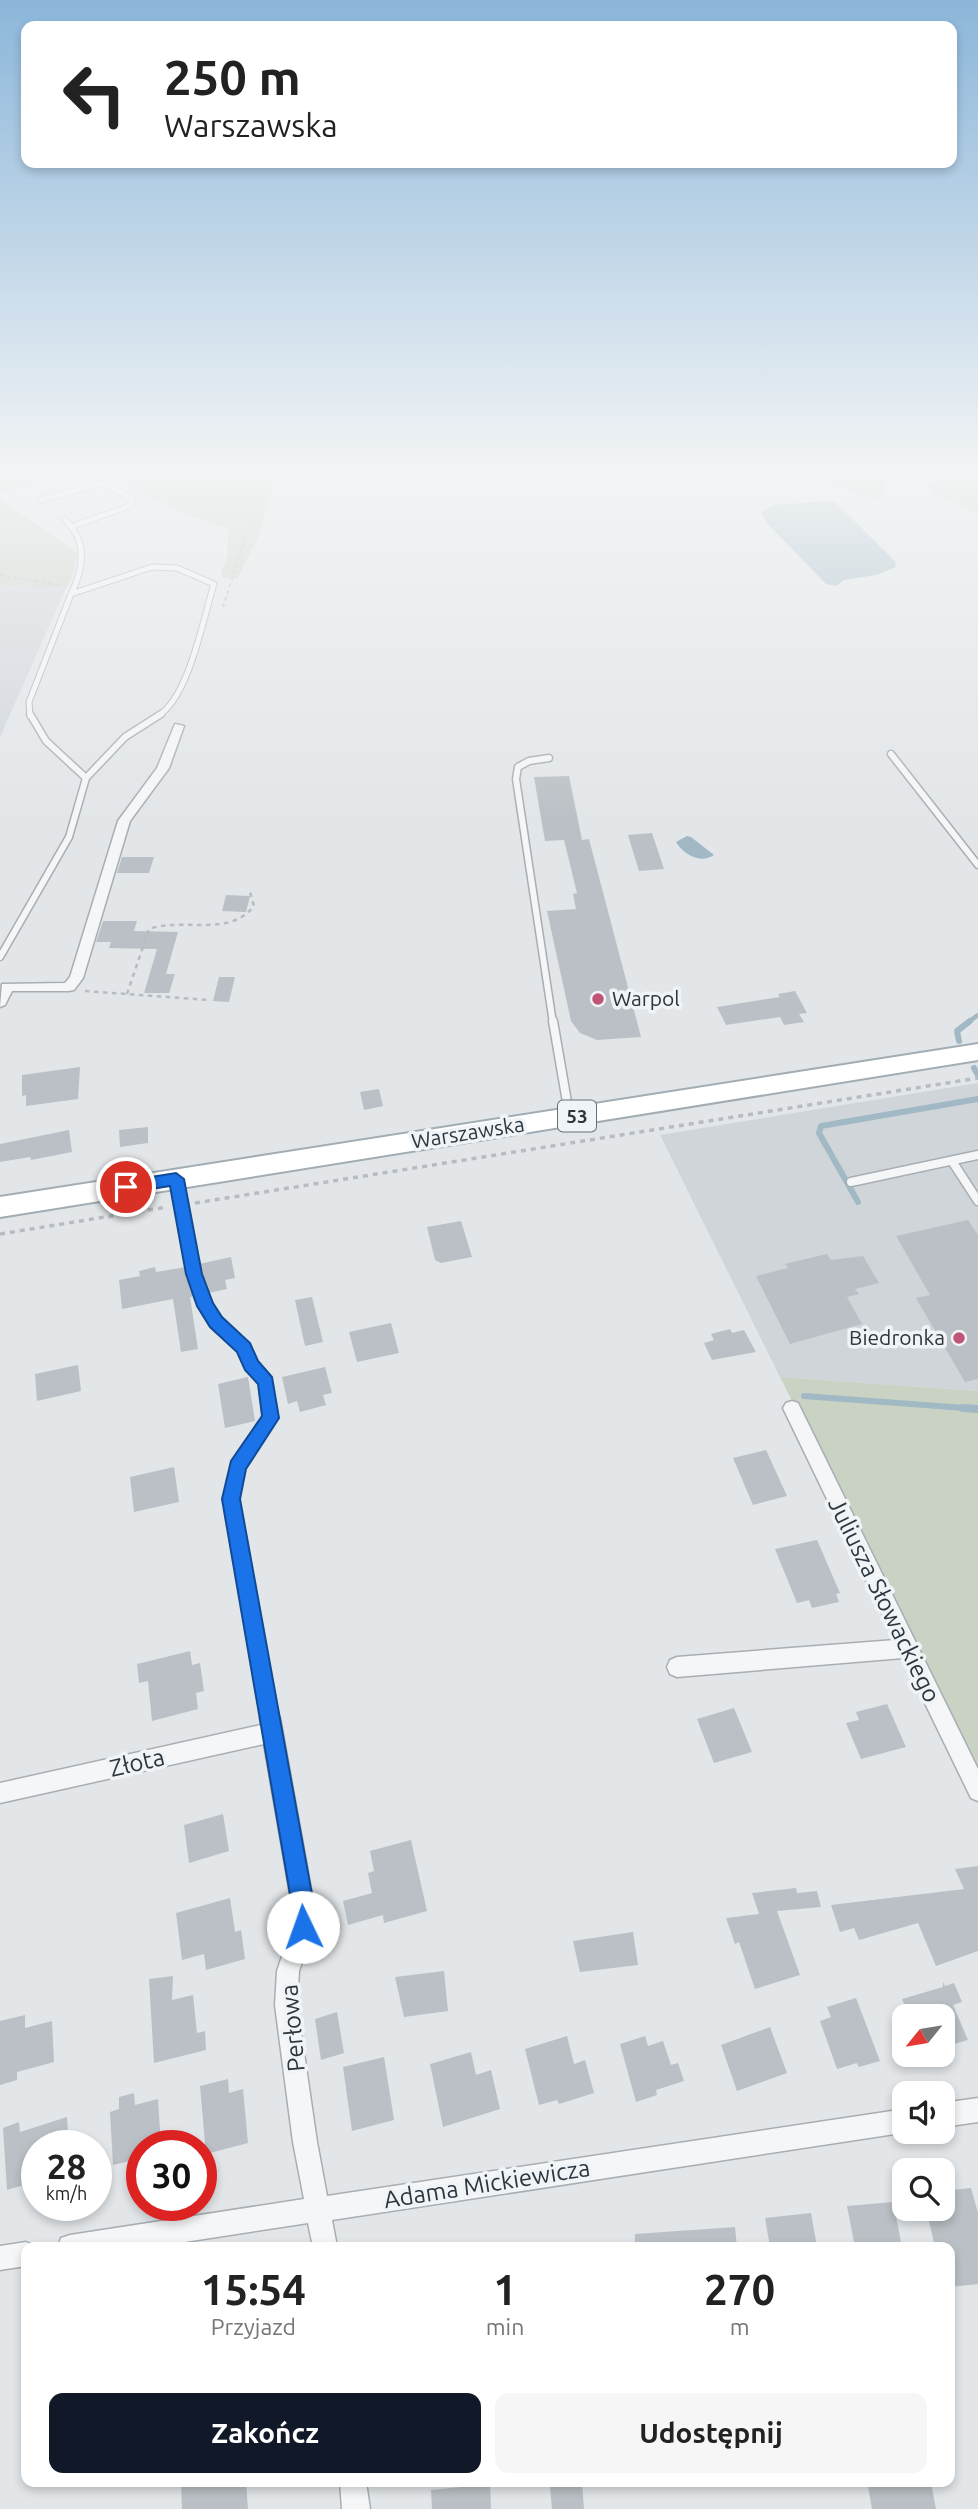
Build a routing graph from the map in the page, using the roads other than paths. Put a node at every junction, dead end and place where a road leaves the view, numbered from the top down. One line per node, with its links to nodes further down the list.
1 (75, 589): 4 (lane)
2 (87, 589): 4 (lane)
3 (212, 589): 8 (lane)
4 (72, 594): 8 (lane)
5 (179, 726): 11 (street)
6 (891, 754): 9 (lane)
7 (550, 758): 13 (lane)
8 (86, 778): 10 (lane)
9 (978, 865)
10 (0, 957)
11 (0, 1002)
12 (978, 1052): 13 (main road, Warszawska / 53)
13 (573, 1117): 16 (main road, Warszawska / 53)
14 (978, 1155): 15 (lane)
15 (952, 1161): 17 (lane); 18 (lane)
16 (176, 1179): 19 (main road, Warszawska / 53); 23 (lane, Perłowa)
17 (851, 1182)
18 (978, 1201)
19 (0, 1207)
20 (792, 1408): 21 (street, Juliusza Słowackiego)
21 (906, 1648): 22 (street); 24 (street, Juliusza Słowackiego)
22 (677, 1667)
23 (271, 1725): 25 (street, Złota); 29 (street, Perłowa)
24 (978, 1791)
25 (0, 1793)
26 (978, 2110): 27 (street)
27 (955, 2113)
28 (892, 2123): 29 (street, Adama Mickiewicza)
29 (318, 2209): 30 (street, Adama Mickiewicza); 31 (street, Perłowa)
30 (103, 2242)
31 (324, 2242)
32 (21, 2255): 33 (street)
33 (0, 2258)
34 (354, 2487): 35 (street)
35 (356, 2509)

